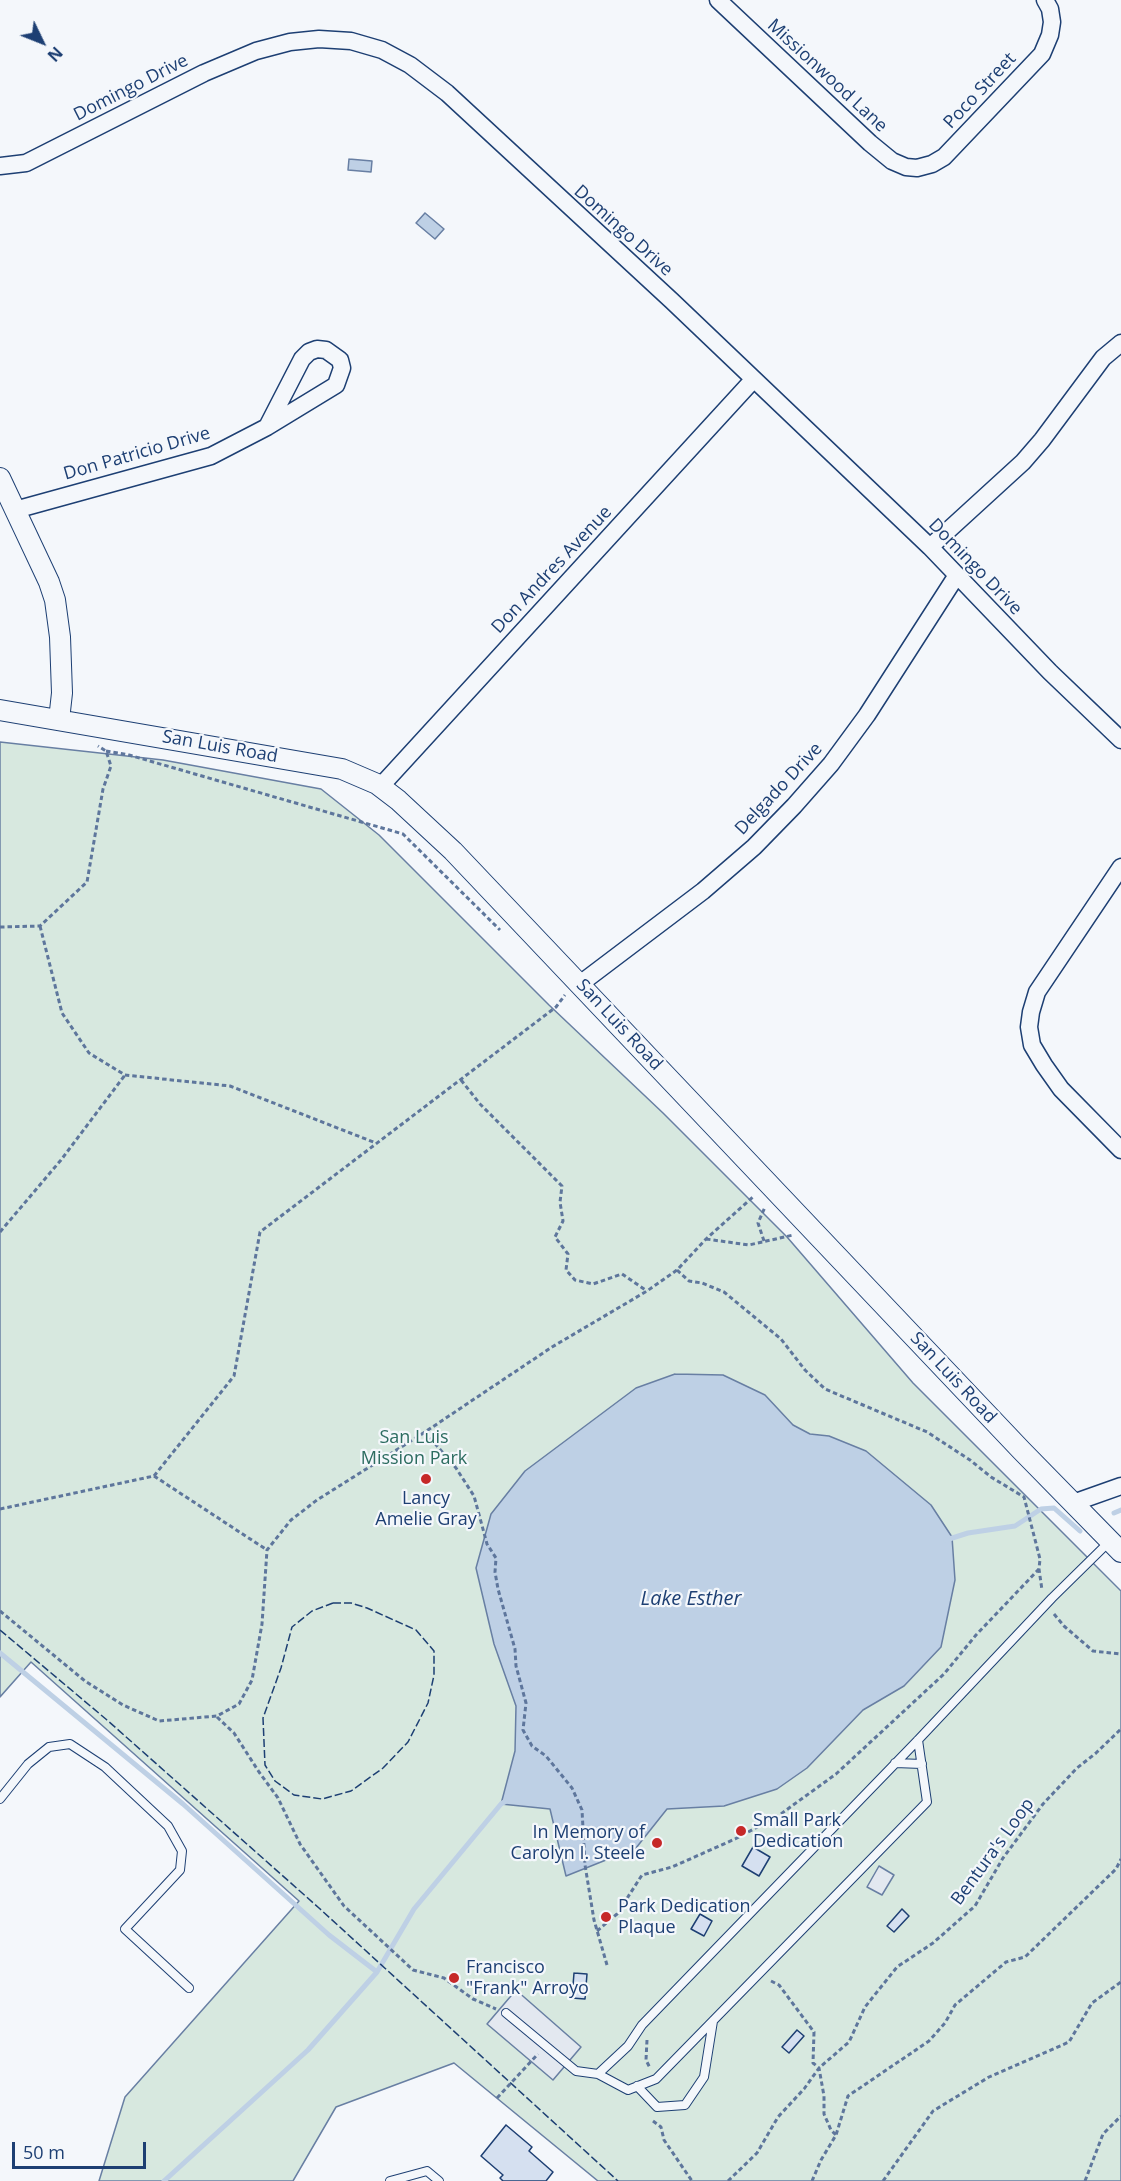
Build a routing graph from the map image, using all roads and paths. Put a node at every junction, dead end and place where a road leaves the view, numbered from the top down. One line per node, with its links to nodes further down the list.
1 (718, 0): 4 (street, Missionwood Lane)
2 (1045, 0): 4 (street, Poco Street)
3 (0, 166): 6 (street, Domingo Drive)
4 (917, 168)
5 (1121, 343): 10 (street)
6 (753, 380): 10 (street, Domingo Drive); 17 (street, Don Andres Avenue)
7 (267, 427): 7 (street, Don Patricio Drive); 9 (street, Don Patricio Drive)
8 (0, 478): 9 (street)
9 (15, 510): 13 (street)
10 (930, 548): 11 (street, Domingo Drive)
11 (957, 575): 14 (street, Domingo Drive); 23 (street, Delgado Drive)
12 (0, 710): 13 (street, San Luis Road)
13 (59, 720): 17 (street, San Luis Road)
14 (1121, 740)
15 (96, 745): 16 (path)
16 (106, 751): 19 (path); 21 (path)
17 (380, 787): 23 (street, San Luis Road)
18 (1121, 867): 28 (street)
19 (40, 926): 20 (path); 25 (path)
20 (0, 927)
21 (504, 934)
22 (559, 989): 23 (path)
23 (572, 989): 24 (path); 26 (path); 40 (street, San Luis Road)
24 (573, 1003)
25 (125, 1075): 27 (path); 32 (path)
26 (461, 1080): 27 (path); 36 (path)
27 (376, 1143): 38 (path)
28 (1121, 1150)
29 (761, 1199): 33 (path)
30 (774, 1211): 34 (path)
31 (788, 1227): 34 (path)
32 (0, 1232)
33 (706, 1239): 34 (path); 35 (path)
34 (764, 1241)
35 (676, 1270): 36 (path); 44 (path)
36 (647, 1291): 37 (path)
37 (424, 1432): 43 (path); 55 (path)
38 (154, 1476): 41 (path); 43 (path)
39 (1121, 1486): 40 (street)
40 (1073, 1503): 42 (street, San Luis Road)
41 (0, 1509)
42 (1117, 1543): 45 (lane)
43 (267, 1550): 48 (path)
44 (1039, 1569): 45 (path); 55 (path)
45 (1046, 1604): 47 (path); 50 (lane)
46 (0, 1611): 48 (path)
47 (1121, 1654)
48 (217, 1716): 60 (path)
49 (1121, 1729): 64 (path, Bentura's Loop)
50 (918, 1740): 51 (lane); 52 (lane)
51 (895, 1764): 52 (lane); 62 (lane)
52 (921, 1764): 61 (lane)
53 (0, 1799): 59 (lane)
54 (1121, 1859): 73 (path)
55 (597, 1931): 56 (path)
56 (608, 1965)
57 (770, 1980): 64 (path)
58 (1121, 1982): 79 (path)
59 (189, 1988)
60 (506, 2013): 63 (lane)
61 (714, 2021): 66 (lane); 67 (lane)
62 (642, 2025): 65 (lane); 66 (path)
63 (545, 2046): 65 (lane); 68 (path)
64 (819, 2068): 73 (path); 77 (path, Bentura's Loop)
65 (598, 2074): 67 (lane)
66 (656, 2079): 67 (lane)
67 (637, 2086)
68 (497, 2098)
69 (662, 2116): 72 (path)
70 (1121, 2116): 80 (path)
71 (652, 2119): 72 (path)
72 (661, 2127): 76 (path)
73 (836, 2135): 78 (path)
74 (390, 2181): 75 (lane)
75 (439, 2181)
76 (692, 2181)
77 (728, 2181)
78 (812, 2181)
79 (883, 2181)
80 (1085, 2181)

